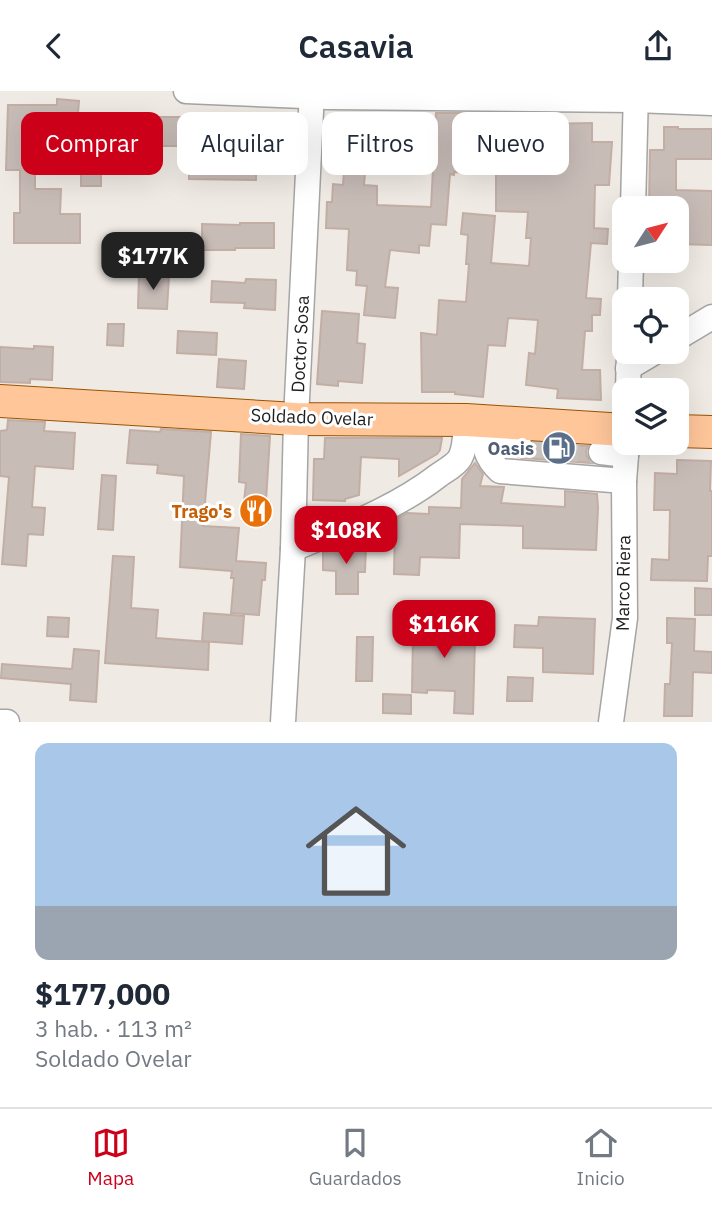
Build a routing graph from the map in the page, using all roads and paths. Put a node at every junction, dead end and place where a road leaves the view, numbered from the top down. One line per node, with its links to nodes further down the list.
1 (186, 91): 2 (street)
2 (321, 93): 3 (street); 9 (street, Doctor Sosa)
3 (636, 95): 4 (street); 5 (street)
4 (712, 103)
5 (633, 196)
6 (712, 317): 7 (street)
7 (689, 331)
8 (0, 401): 9 (main road, Soldado Ovelar)
9 (296, 419): 10 (main road, Soldado Ovelar); 19 (street, Doctor Sosa)
10 (478, 428): 13 (main road, Soldado Ovelar); 14 (street); 18 (street); 19 (street)
11 (689, 431): 12 (main road)
12 (712, 432)
13 (612, 441)
14 (519, 445)
15 (612, 448): 16 (street)
16 (601, 452)
17 (625, 455): 18 (street, Marco Riera)
18 (624, 481): 23 (street, Marco Riera)
19 (293, 549): 22 (street, Doctor Sosa)
20 (0, 722): 21 (street)
21 (8, 722)
22 (283, 722)
23 (611, 722)

